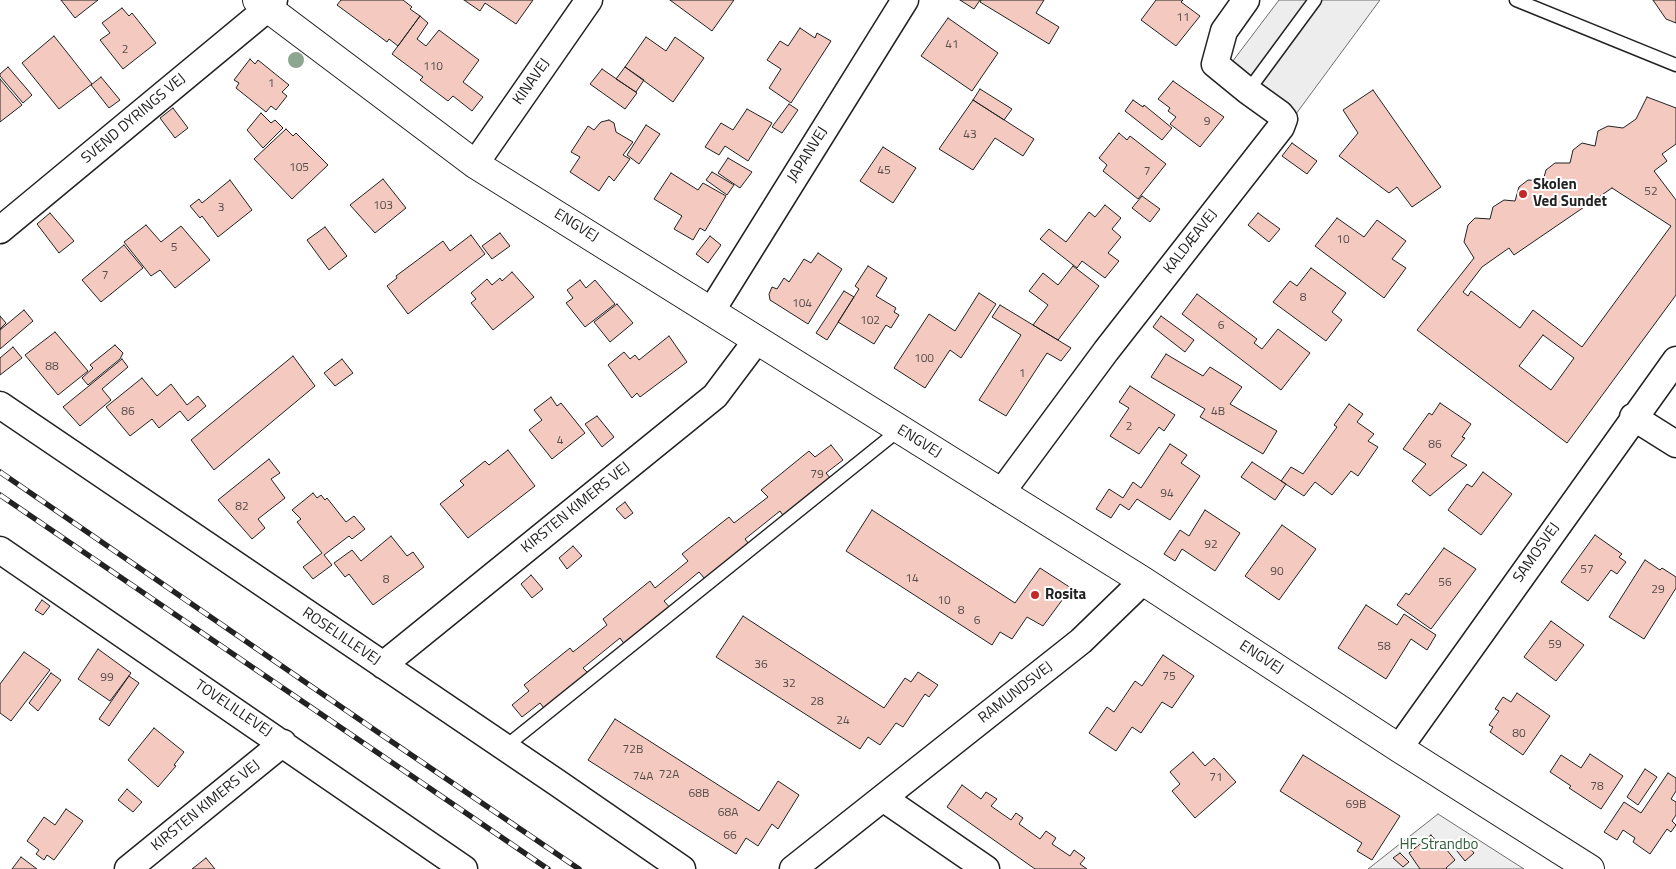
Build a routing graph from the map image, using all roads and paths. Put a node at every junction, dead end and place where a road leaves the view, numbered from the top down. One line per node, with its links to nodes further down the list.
1 (589, 0): 9 (street, KINAVEJ)
2 (905, 0): 11 (street, JAPANVEJ)
3 (1246, 0): 8 (street, KALDÆAVEJ)
4 (1315, 0): 8 (lane)
5 (1516, 0): 7 (lane)
6 (266, 3): 9 (street, ENGVEJ); 10 (street, SVEND DYRINGS VEJ)
7 (1676, 65)
8 (1248, 91): 18 (street, KALDÆAVEJ)
9 (475, 164): 11 (street, ENGVEJ)
10 (0, 230)
11 (712, 310): 12 (street, ENGVEJ)
12 (757, 340): 16 (street, ENGVEJ); 21 (street, KIRSTEN KIMERS VEJ)
13 (1676, 360): 15 (street, SAMOSVEJ)
14 (0, 405): 21 (street, ROSELILLEVEJ)
15 (1633, 417): 17 (street); 24 (street, SAMOSVEJ)
16 (899, 430): 18 (street, ENGVEJ); 23 (lane)
17 (1676, 444)
18 (1001, 493): 20 (street, ENGVEJ)
19 (0, 550): 22 (street, TOVELILLEVEJ)
20 (1143, 582): 24 (street, ENGVEJ); 25 (street, RAMUNDSVEJ)
21 (383, 665): 23 (street, ROSELILLEVEJ)
22 (283, 743): 26 (street, KIRSTEN KIMERS VEJ); 27 (street, TOVELILLEVEJ)
23 (504, 747): 28 (street, ROSELILLEVEJ)
24 (1398, 748): 31 (street, ENGVEJ)
25 (883, 798): 29 (street, RAMUNDSVEJ); 30 (street)
26 (128, 869)
27 (464, 869)
28 (682, 869)
29 (793, 869)
30 (986, 869)
31 (1590, 869)

